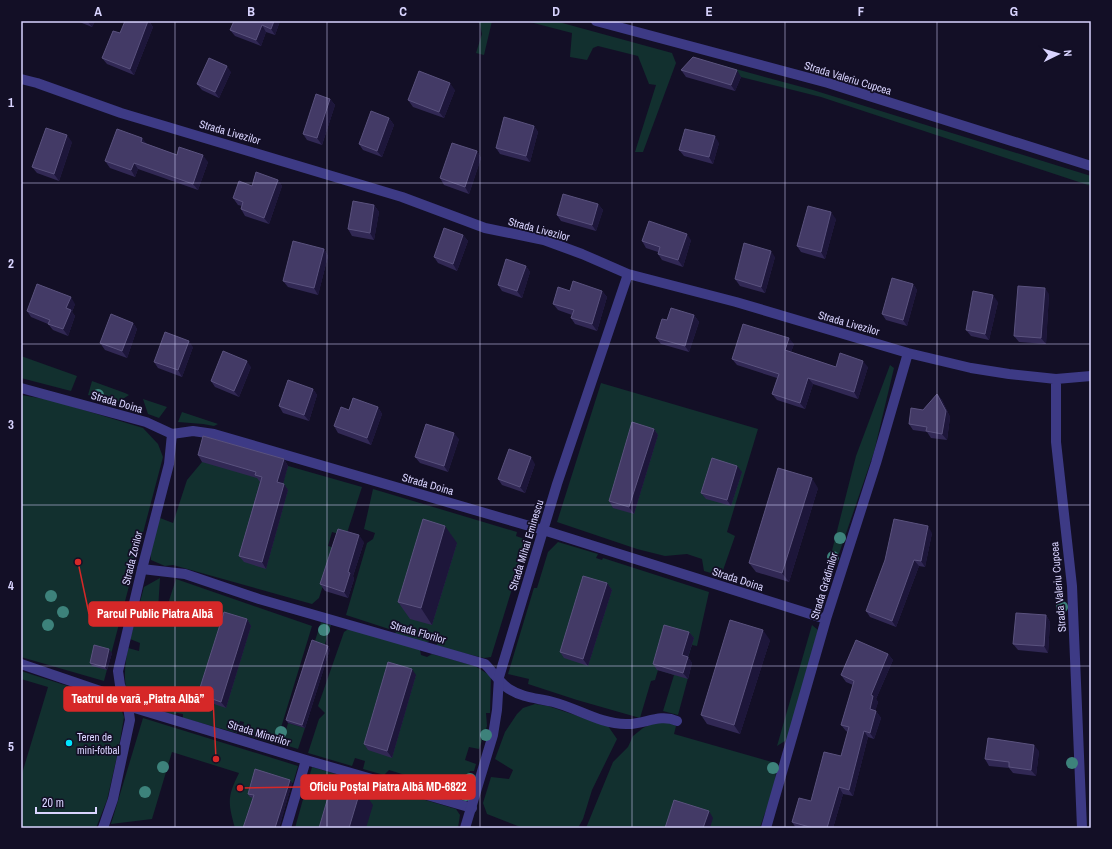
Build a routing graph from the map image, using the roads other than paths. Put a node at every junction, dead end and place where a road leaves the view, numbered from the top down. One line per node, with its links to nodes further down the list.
1 (596, 21): 3 (street, Strada Valeriu Cupcea)
2 (21, 79): 4 (street, Strada Livezilor)
3 (1091, 166)
4 (628, 274): 5 (street, Strada Livezilor); 10 (street, Strada Mihai Eminescu)
5 (908, 352): 7 (street, Strada Livezilor); 12 (street, Strada Grădinilor)
6 (1091, 376): 7 (street)
7 (1056, 379): 23 (street, Strada Valeriu Cupcea)
8 (21, 388): 9 (street, Strada Doina)
9 (172, 434): 10 (street, Strada Doina); 11 (street, Strada Zorilor)
10 (543, 530): 12 (street, Strada Doina); 14 (street, Strada Mihai Eminescu)
11 (142, 569): 14 (street, Strada Florilor); 15 (street, Strada Zorilor)
12 (826, 619): 22 (street, Strada Grădinilor)
13 (21, 664): 15 (street, Strada Minerilor)
14 (498, 677): 16 (street, Strada Florilor); 18 (street, Strada Mihai Eminescu)
15 (128, 706): 17 (street, Strada Minerilor); 19 (street, Strada Zorilor)
16 (677, 721)
17 (306, 760): 18 (street, Strada Minerilor); 20 (street)
18 (472, 808): 21 (street, Strada Mihai Eminescu)
19 (103, 828)
20 (286, 828)
21 (466, 828)
22 (766, 828)
23 (1082, 828)

